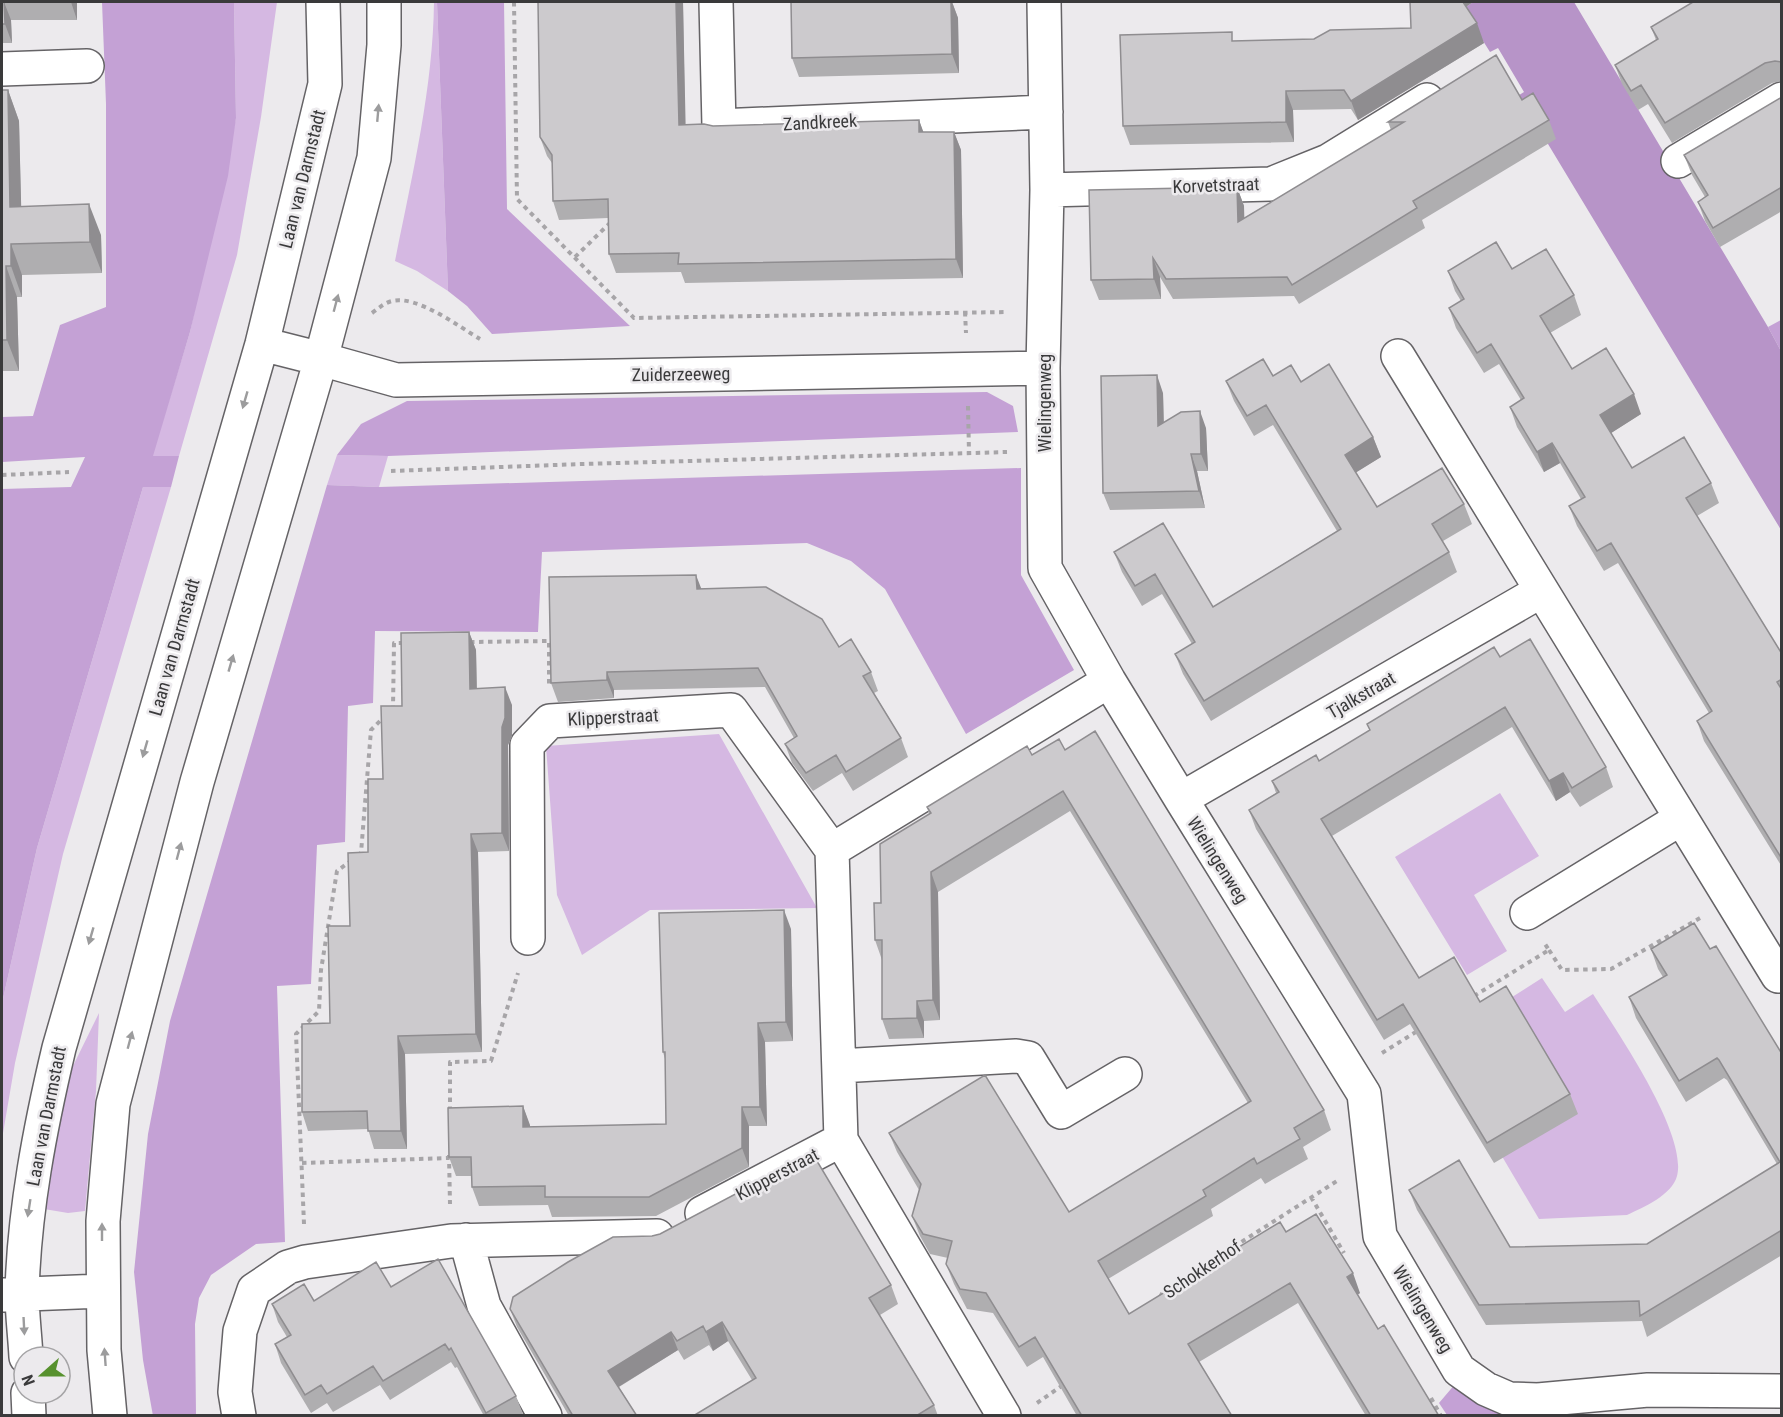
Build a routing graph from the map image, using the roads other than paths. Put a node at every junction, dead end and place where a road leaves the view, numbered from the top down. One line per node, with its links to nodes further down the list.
1 (323, 2): 12 (street, Laan van Darmstadt)
2 (384, 2): 14 (street, one-way to 2)
3 (716, 2): 9 (street, Zandkreek)
4 (1044, 2): 9 (street, Wielingenweg)
5 (87, 66): 6 (street)
6 (2, 69)
7 (1456, 82): 11 (street, Korvetstraat)
8 (1782, 99): 10 (street)
9 (1046, 112): 11 (street, Wielingenweg)
10 (1678, 161)
11 (1047, 190): 15 (street, Wielingenweg)
12 (262, 344): 14 (street, Zuiderzeeweg); 29 (street, Laan van Darmstadt, one-way to 29)
13 (1398, 356): 16 (street)
14 (336, 363): 15 (street, Zuiderzeeweg); 28 (street, one-way to 14)
15 (1043, 368): 17 (street, Wielingenweg)
16 (1541, 591): 18 (street, Tjalkstraat); 19 (street)
17 (1109, 681): 18 (street, Wielingenweg); 20 (street)
18 (1181, 799): 31 (street, Wielingenweg)
19 (1680, 819): 21 (street); 23 (street)
20 (832, 850): 22 (street, Klipperstraat); 24 (street)
21 (1527, 913)
22 (528, 938)
23 (1780, 978)
24 (839, 1066): 25 (street); 26 (street)
25 (1125, 1074)
26 (841, 1140): 27 (street, Klipperstraat); 32 (street)
27 (458, 1240): 34 (street, Klipperstraat); 35 (street)
28 (102, 1291): 29 (street); 33 (street, one-way to 28)
29 (12, 1294): 30 (street, Laan van Darmstadt, one-way to 30)
30 (23, 1345)
31 (1782, 1391)
32 (1016, 1412)
33 (110, 1416)
34 (239, 1416)
35 (545, 1416)

